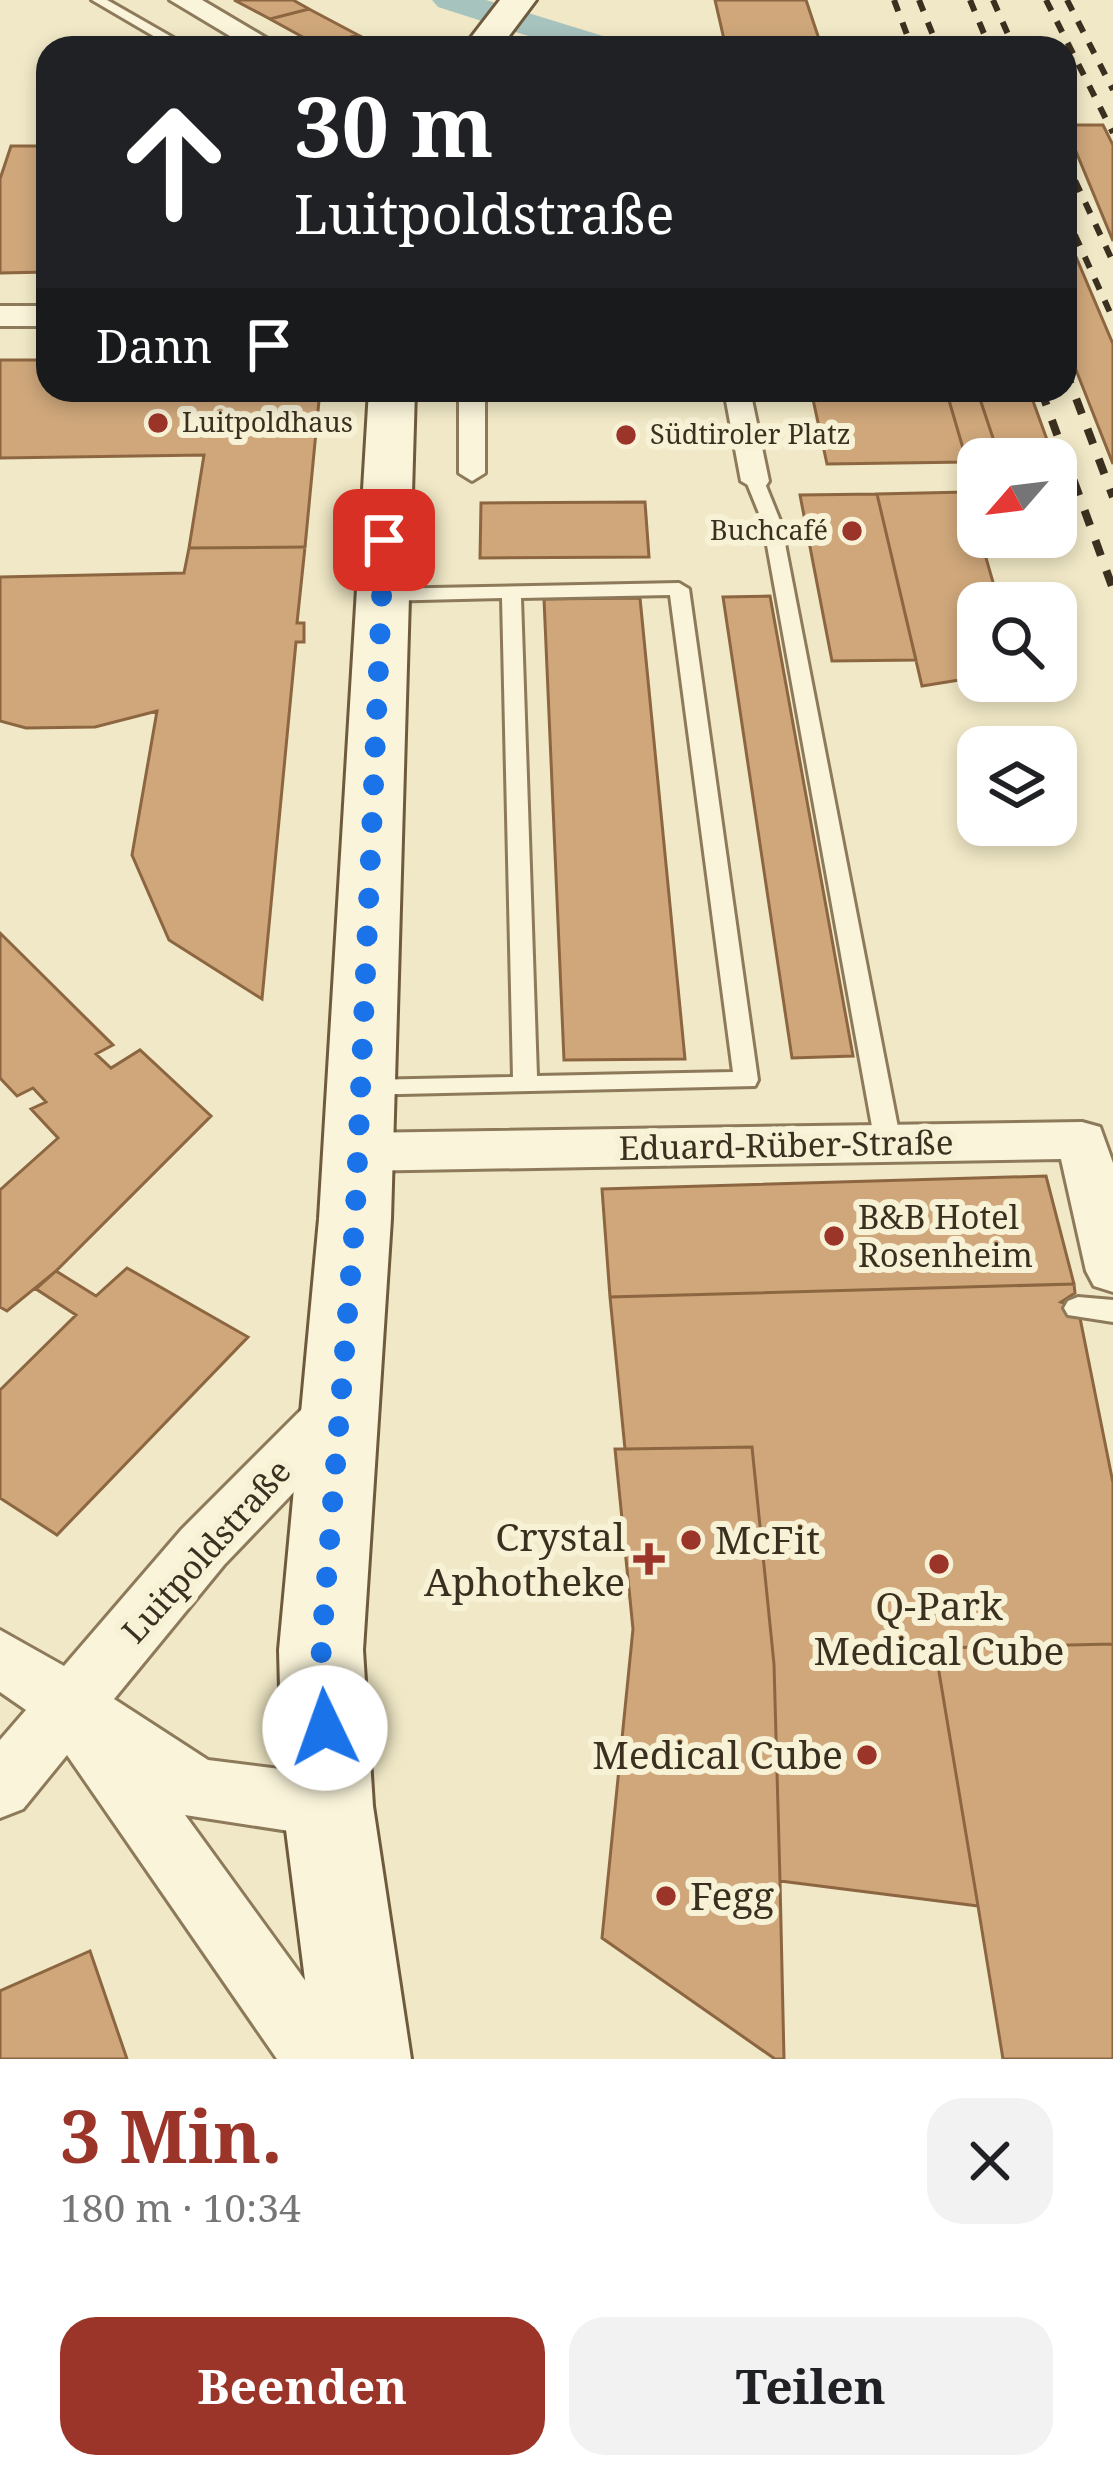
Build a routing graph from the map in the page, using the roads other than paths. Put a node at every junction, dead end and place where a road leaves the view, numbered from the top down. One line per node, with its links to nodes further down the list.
1 (98, 0): 4 (lane)
2 (183, 0): 5 (street)
3 (518, 0): 6 (main road)
4 (162, 36)
5 (248, 36)
6 (491, 36)
7 (0, 316): 8 (street)
8 (36, 316)
9 (391, 402): 15 (main road)
10 (472, 402): 12 (street)
11 (739, 402): 13 (street)
12 (472, 473)
13 (755, 481): 18 (lane)
14 (511, 592): 15 (lane); 16 (lane); 16 (lane)
15 (380, 595): 17 (main road)
16 (525, 1085): 17 (lane)
17 (356, 1121): 18 (street, Eduard-Rüber-Straße); 22 (main road)
18 (888, 1143): 19 (street, Eduard-Rüber-Straße)
19 (1113, 1271)
20 (1078, 1308): 21 (lane)
21 (1113, 1311)
22 (341, 1406): 24 (street, Luitpoldstraße); 26 (main road)
23 (0, 1658): 24 (street)
24 (71, 1708): 25 (street, Luitpoldstraße); 26 (street); 27 (street)
25 (0, 1788)
26 (328, 1806): 28 (main road)
27 (319, 2059)
28 (363, 2059)

